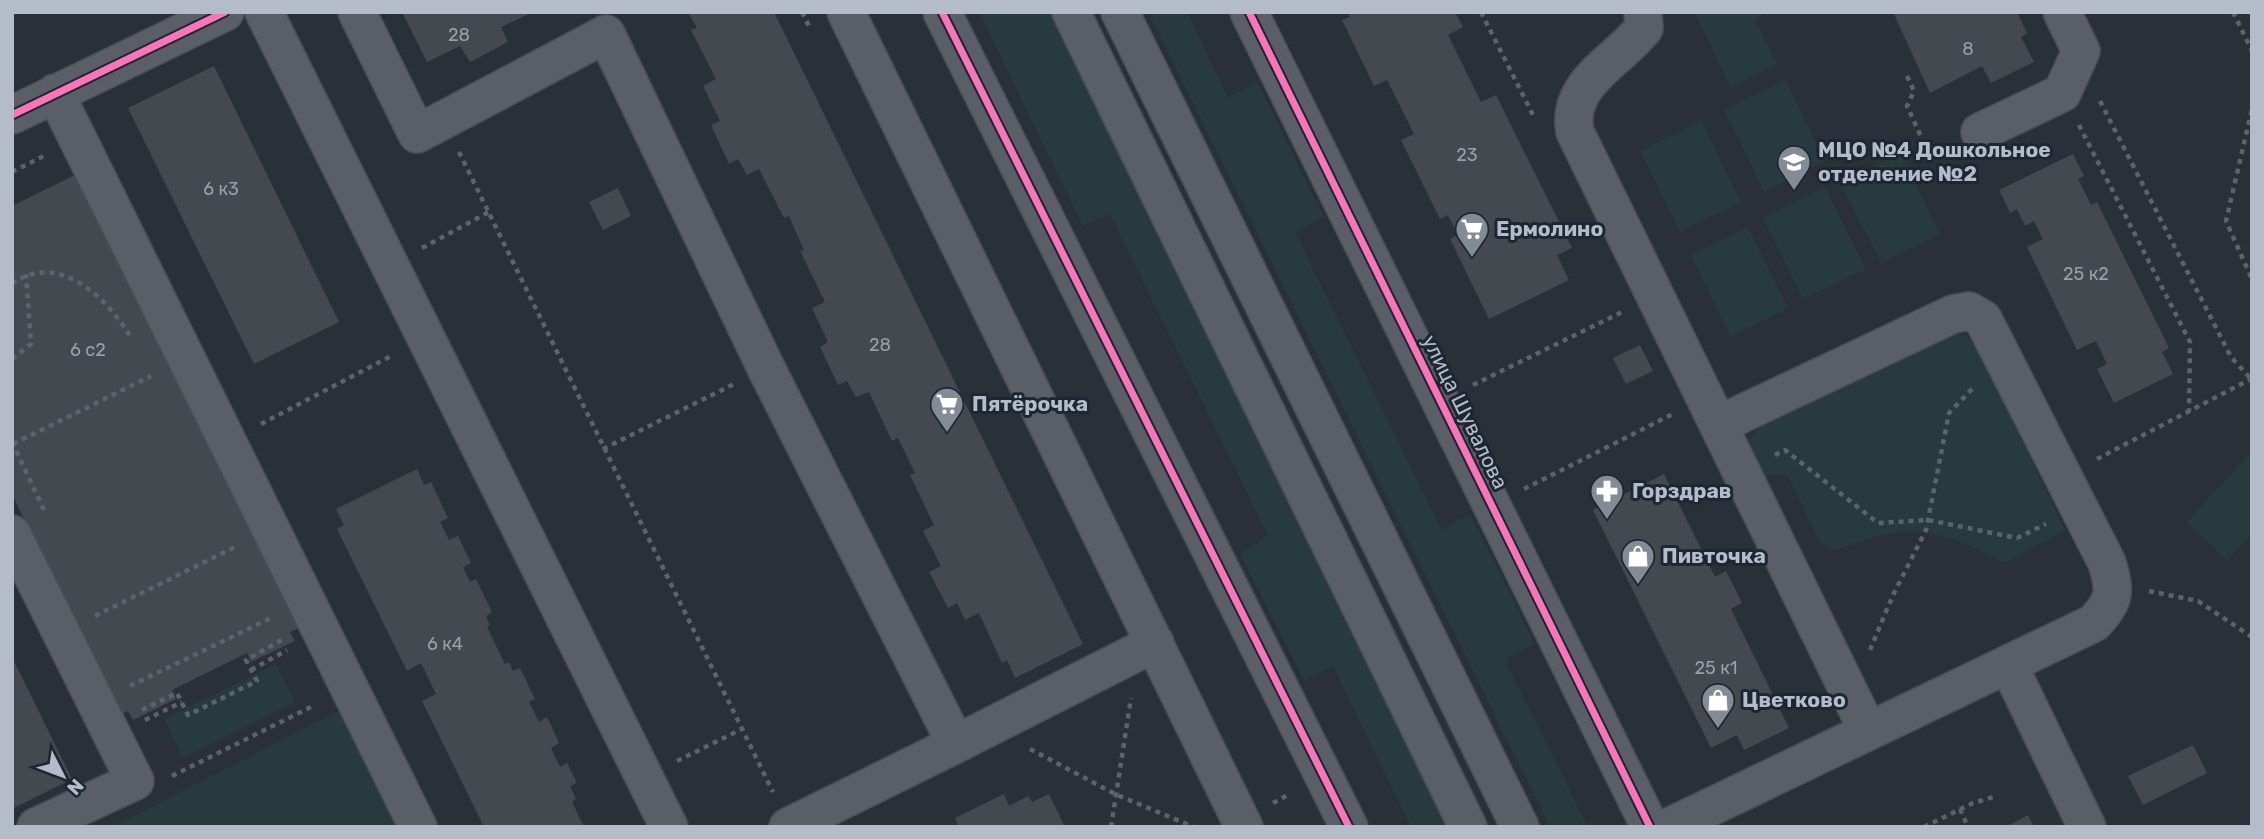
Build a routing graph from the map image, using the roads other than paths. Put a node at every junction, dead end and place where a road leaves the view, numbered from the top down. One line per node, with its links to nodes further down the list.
1 (225, 12): 11 (street)
2 (264, 12): 23 (street)
3 (357, 12): 19 (street)
4 (846, 12): 16 (street)
5 (942, 12): 25 (street)
6 (1071, 12): 26 (street)
7 (1120, 12): 27 (street)
8 (1249, 12): 28 (street, улица Шувалова)
9 (1643, 12): 14 (street)
10 (2062, 12): 13 (street)
11 (55, 93): 12 (street); 22 (street)
12 (12, 115)
13 (1980, 132)
14 (1720, 424): 17 (street); 18 (street)
15 (12, 534): 21 (street)
16 (1155, 643): 19 (street); 24 (street)
17 (2008, 664): 18 (street); 30 (street)
18 (1868, 731): 29 (street)
19 (956, 744): 20 (street)
20 (789, 826)
21 (36, 827)
22 (418, 827)
23 (669, 827)
24 (1244, 827)
25 (1349, 827)
26 (1468, 827)
27 (1520, 827)
28 (1650, 827)
29 (1669, 827)
30 (2087, 827)

